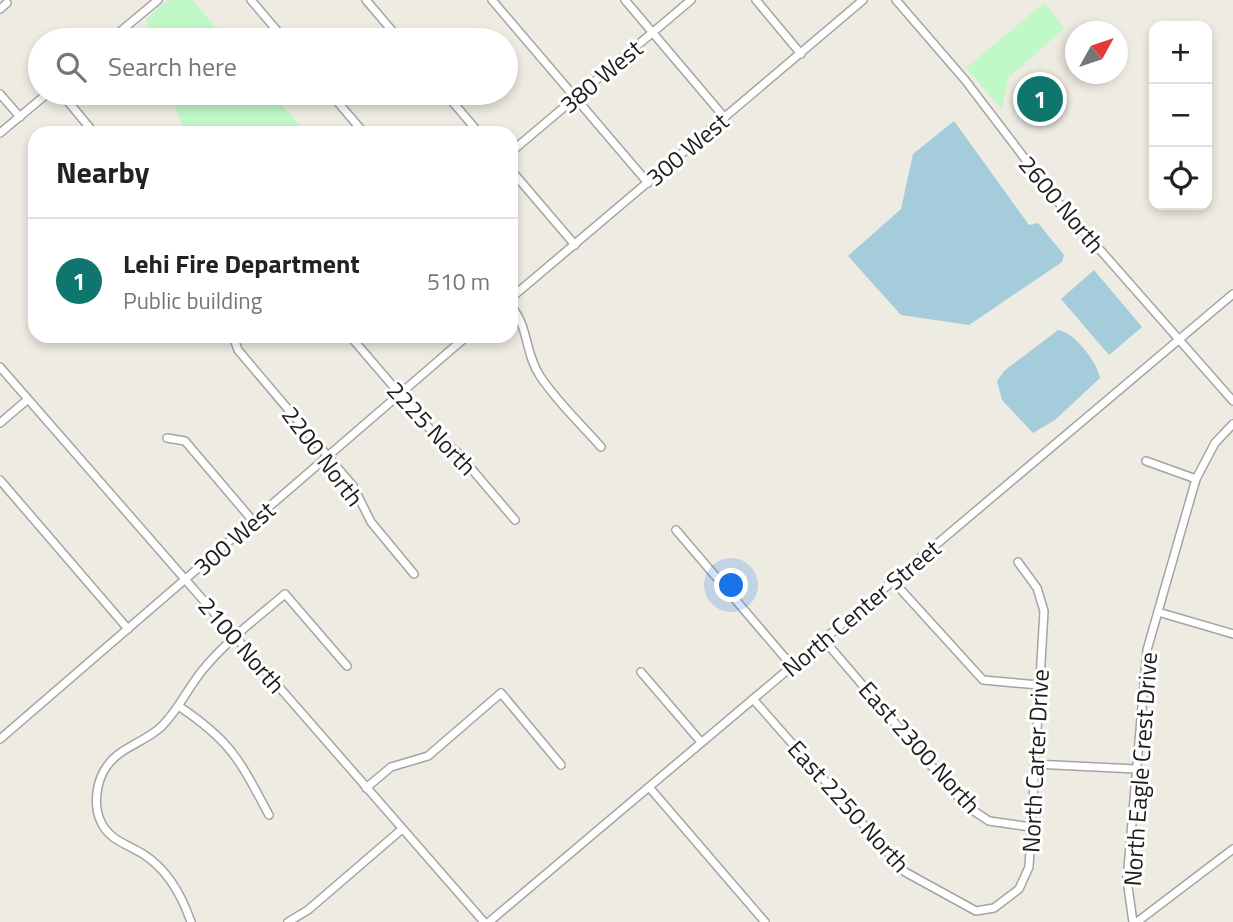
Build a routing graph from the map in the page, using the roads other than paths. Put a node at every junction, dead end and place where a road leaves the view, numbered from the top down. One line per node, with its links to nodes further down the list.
1 (158, 0): 12 (street)
2 (251, 0): 13 (street)
3 (366, 0): 14 (street)
4 (492, 0): 15 (street)
5 (625, 0): 17 (street)
6 (691, 0): 17 (street, 380 West)
7 (757, 0): 18 (street)
8 (863, 0): 18 (street, 300 West)
9 (896, 0): 38 (street, 2600 North)
10 (7, 3): 11 (street)
11 (0, 9)
12 (124, 28)
13 (275, 28)
14 (390, 28)
15 (516, 28)
16 (518, 31): 20 (street)
17 (653, 33): 20 (street, 380 West); 26 (street)
18 (801, 54): 26 (street, 300 West)
19 (0, 94): 25 (street)
20 (575, 98): 31 (street, 380 West); 33 (street)
21 (34, 105): 25 (street)
22 (71, 105): 27 (street)
23 (340, 105): 28 (street)
24 (455, 105): 29 (street)
25 (20, 117): 30 (street)
26 (724, 118): 33 (street, 300 West)
27 (88, 126)
28 (358, 126)
29 (473, 126)
30 (0, 133)
31 (518, 146)
32 (518, 178): 34 (street)
33 (648, 183): 34 (street, 300 West)
34 (575, 245): 35 (street, 300 West)
35 (518, 292)
36 (1233, 294): 38 (street, North Center Street)
37 (518, 317): 49 (street)
38 (1178, 340): 45 (street, 2600 North); 60 (street, North Center Street)
39 (236, 343): 50 (street, 2200 North)
40 (356, 343): 43 (street, 2225 North)
41 (459, 343): 43 (street, 300 West)
42 (0, 367): 44 (street, 2100 North)
43 (400, 394): 50 (street, 300 West); 54 (street, 2225 North)
44 (27, 400): 46 (street); 59 (street, 2100 North)
45 (1233, 401)
46 (0, 424)
47 (1233, 424): 52 (street, North Eagle Crest Drive)
48 (167, 439): 55 (street)
49 (601, 447)
50 (328, 456): 55 (street, 300 West); 58 (street, 2200 North)
51 (1146, 461): 52 (street)
52 (1196, 479): 61 (street, North Eagle Crest Drive)
53 (0, 480): 62 (street)
54 (515, 520)
55 (253, 521): 59 (street, 300 West)
56 (677, 530): 67 (street)
57 (1018, 562): 69 (street, North Carter Drive)
58 (414, 574)
59 (186, 580): 62 (street, 300 West); 64 (street, 2100 North)
60 (893, 581): 65 (street, North Center Street); 69 (street)
61 (1158, 612): 63 (street); 76 (street, North Eagle Crest Drive)
62 (128, 629): 72 (street, 300 West)
63 (1233, 634)
64 (235, 637): 66 (street); 71 (street); 78 (street, 2100 North)
65 (824, 639): 67 (street, North Center Street); 80 (street, East 2300 North)
66 (347, 666)
67 (792, 667): 70 (street, North Center Street)
68 (641, 672): 73 (street)
69 (1039, 685): 74 (street, North Carter Drive)
70 (753, 699): 73 (street, North Center Street); 83 (street, East 2250 North)
71 (180, 707): 79 (street); 84 (street)
72 (0, 738)
73 (701, 743): 77 (street, North Center Street)
74 (1034, 764): 76 (street); 80 (street, North Carter Drive)
75 (561, 765): 78 (street)
76 (1136, 769): 88 (street, North Eagle Crest Drive)
77 (649, 787): 86 (street, North Center Street); 87 (street)
78 (366, 788): 81 (street, 2100 North)
79 (269, 815)
80 (1031, 827): 83 (street, North Carter Drive)
81 (401, 830): 85 (street); 86 (street, 2100 North)
82 (1233, 849): 88 (street)
83 (994, 908)
84 (191, 922)
85 (288, 922)
86 (487, 922)
87 (765, 922)
88 (1135, 922)

